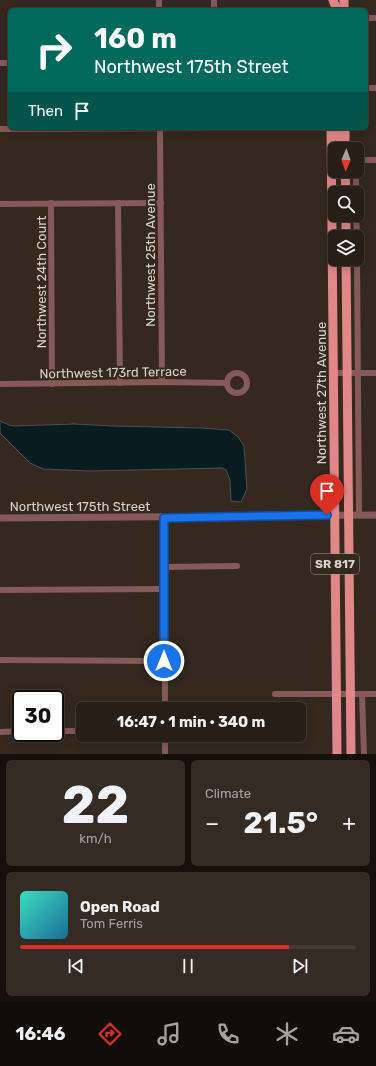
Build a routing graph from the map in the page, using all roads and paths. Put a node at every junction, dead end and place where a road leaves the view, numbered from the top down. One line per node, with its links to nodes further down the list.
1 (160, 130): 11 (street, Northwest 25th Avenue)
2 (331, 130): 13 (main road, Northwest 27th Avenue / SR 817)
3 (333, 130): 5 (main road)
4 (345, 130): 6 (main road)
5 (341, 142)
6 (344, 142)
7 (364, 160): 8 (street)
8 (376, 160)
9 (118, 202): 10 (street); 11 (street); 22 (street)
10 (51, 203): 12 (street); 25 (street, Northwest 24th Court)
11 (161, 203): 21 (street, Northwest 25th Avenue)
12 (0, 204)
13 (333, 230)
14 (334, 266): 17 (main road, Northwest 27th Avenue / SR 817)
15 (346, 266): 18 (main road, Northwest 27th Avenue / SR 817)
16 (357, 266): 19 (street)
17 (334, 373): 18 (street); 26 (main road, Northwest 27th Avenue / SR 817)
18 (347, 373): 19 (street); 27 (main road, Northwest 27th Avenue / SR 817)
19 (358, 373): 20 (street); 28 (street)
20 (376, 373)
21 (162, 382): 22 (street, Northwest 173rd Terrace); 23 (street, Northwest 173rd Terrace)
22 (120, 383): 25 (street, Northwest 173rd Terrace)
23 (226, 383)
24 (0, 384): 25 (street, Northwest 173rd Terrace)
25 (52, 384)
26 (335, 515): 27 (street, Northwest 175th Street); 31 (street, Northwest 175th Street); 39 (main road, Northwest 27th Avenue / SR 817)
27 (349, 515): 28 (street, Northwest 175th Street); 40 (main road, Northwest 27th Avenue / SR 817)
28 (359, 515): 29 (street, Northwest 175th Street)
29 (376, 515)
30 (0, 518): 31 (street, Northwest 175th Street)
31 (164, 518): 33 (street)
32 (237, 566): 33 (street)
33 (164, 567): 34 (street)
34 (165, 589): 35 (street); 37 (street)
35 (0, 590)
36 (0, 660): 37 (street)
37 (164, 661): 43 (street)
38 (276, 694): 39 (street)
39 (337, 694): 40 (street); 50 (main road, Northwest 27th Avenue / SR 817)
40 (350, 694): 41 (street); 51 (main road, Northwest 27th Avenue / SR 817)
41 (362, 694): 42 (street); 52 (street)
42 (376, 694)
43 (165, 702)
44 (64, 731): 45 (street)
45 (76, 731)
46 (0, 732): 47 (street)
47 (12, 732)
48 (165, 742): 49 (street)
49 (165, 754)
50 (337, 754)
51 (351, 754)
52 (364, 754)

